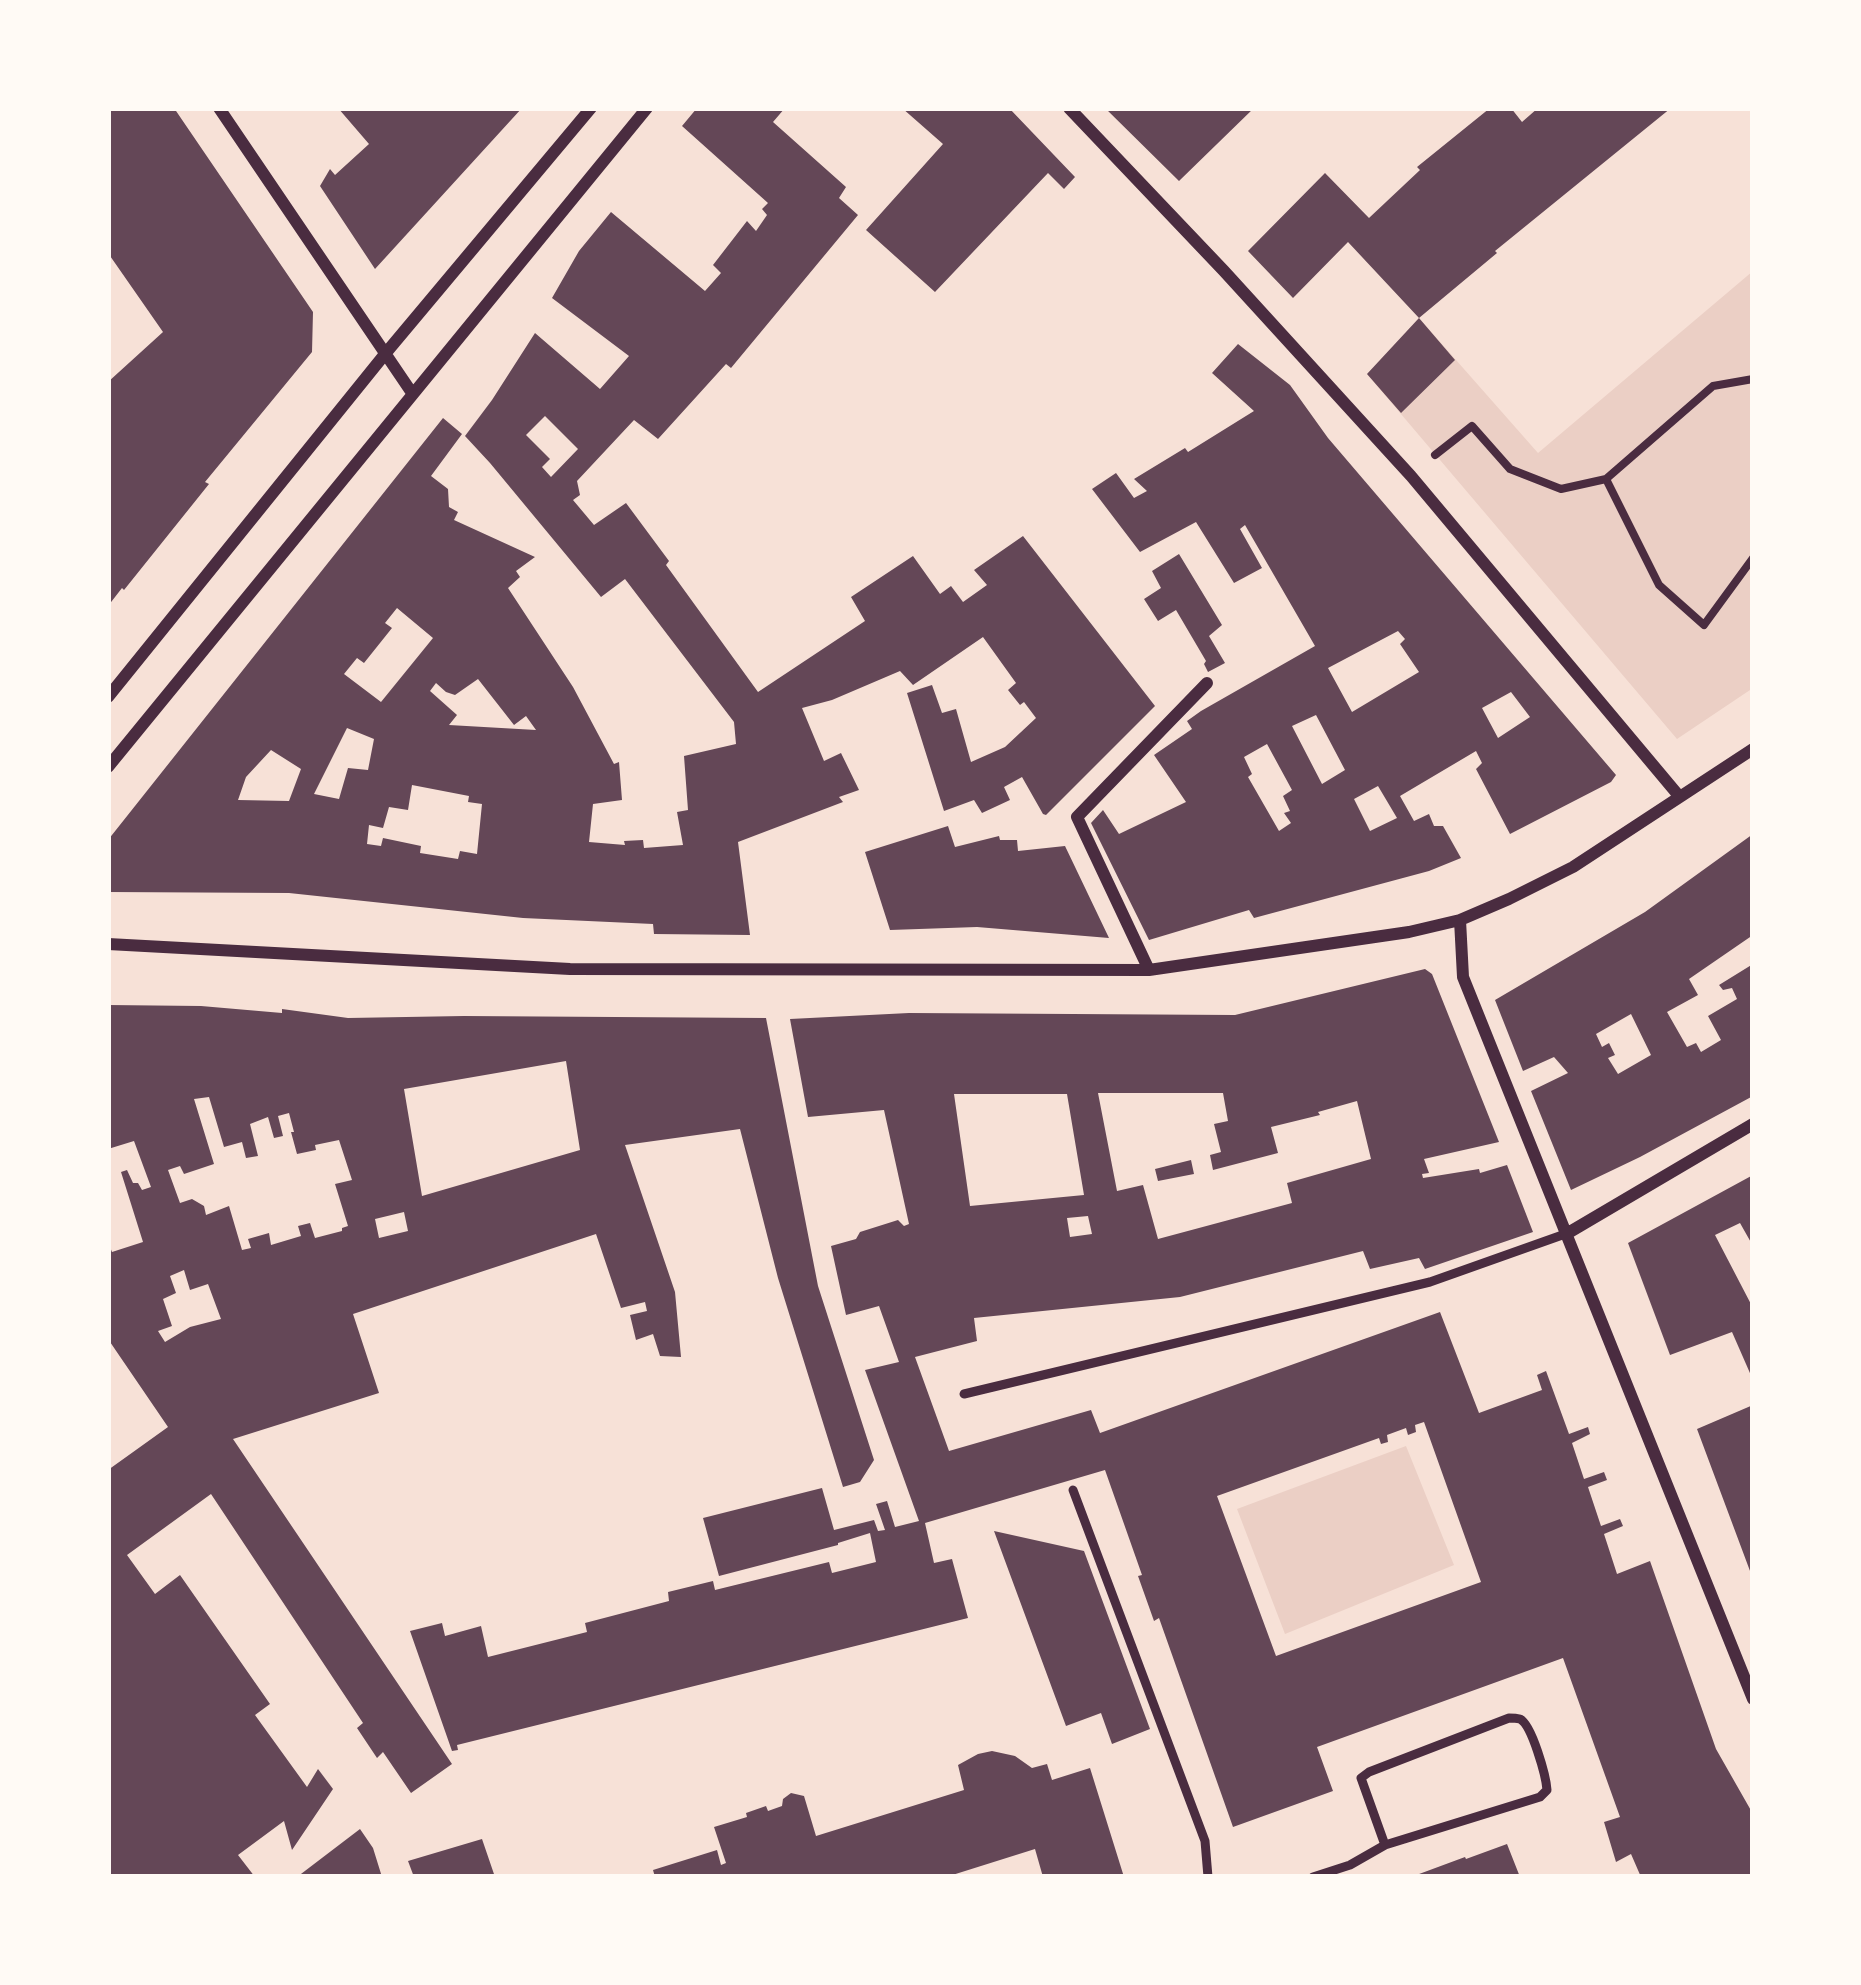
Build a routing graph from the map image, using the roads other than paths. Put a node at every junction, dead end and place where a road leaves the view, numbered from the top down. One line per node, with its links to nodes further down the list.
1 (219, 108): 5 (street)
2 (591, 108): 5 (street)
3 (647, 108): 6 (street)
4 (1069, 108): 11 (street)
5 (385, 354): 6 (street); 8 (street)
6 (412, 393): 10 (street)
7 (1207, 683): 14 (street)
8 (108, 697)
9 (1753, 748): 11 (street)
10 (108, 766)
11 (1679, 796): 12 (street)
12 (1460, 920): 14 (street); 16 (street)
13 (108, 944): 14 (street)
14 (1149, 970)
15 (1753, 1124): 16 (street)
16 (1568, 1233): 17 (lane); 19 (street)
17 (964, 1394)
18 (1073, 1490): 21 (lane)
19 (1753, 1699)
20 (1385, 1845): 20 (lane); 22 (lane)
21 (1208, 1877)
22 (1313, 1877)

